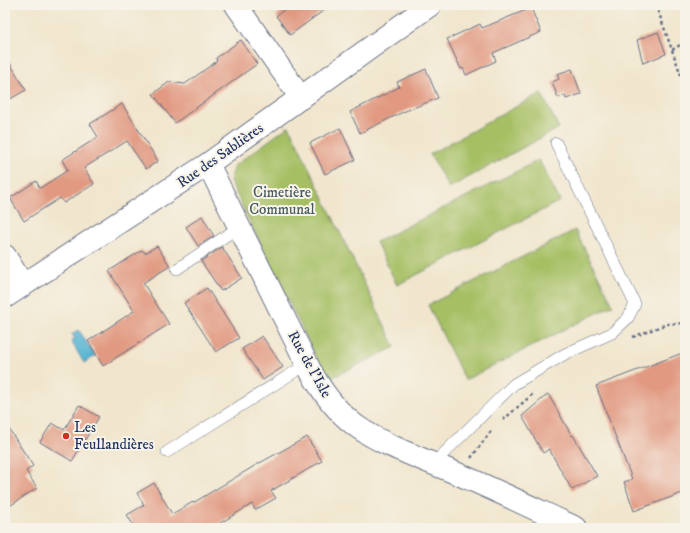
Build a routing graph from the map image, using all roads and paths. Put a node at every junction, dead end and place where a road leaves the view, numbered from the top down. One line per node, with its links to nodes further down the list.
1 (236, 5): 7 (street)
2 (430, 5): 7 (street, Rue des Sablières)
3 (656, 5): 5 (path)
4 (685, 42): 5 (path)
5 (672, 50): 6 (path)
6 (685, 86)
7 (301, 98): 9 (street, Rue des Sablières)
8 (556, 143): 22 (lane)
9 (208, 164): 10 (street, Rue de l'Isle); 13 (street, Rue des Sablières)
10 (239, 227): 12 (lane); 17 (street, Rue de l'Isle)
11 (5, 256): 13 (street)
12 (177, 269)
13 (24, 285): 14 (street, Rue des Sablières)
14 (5, 296)
15 (685, 323): 16 (path)
16 (628, 339)
17 (307, 364): 21 (lane); 22 (street, Rue de l'Isle)
18 (539, 388): 19 (path)
19 (500, 423)
20 (494, 428): 23 (path)
21 (167, 452)
22 (434, 463): 23 (street, Rue de l'Isle)
23 (458, 474): 24 (street, Rue de l'Isle)
24 (576, 528)

